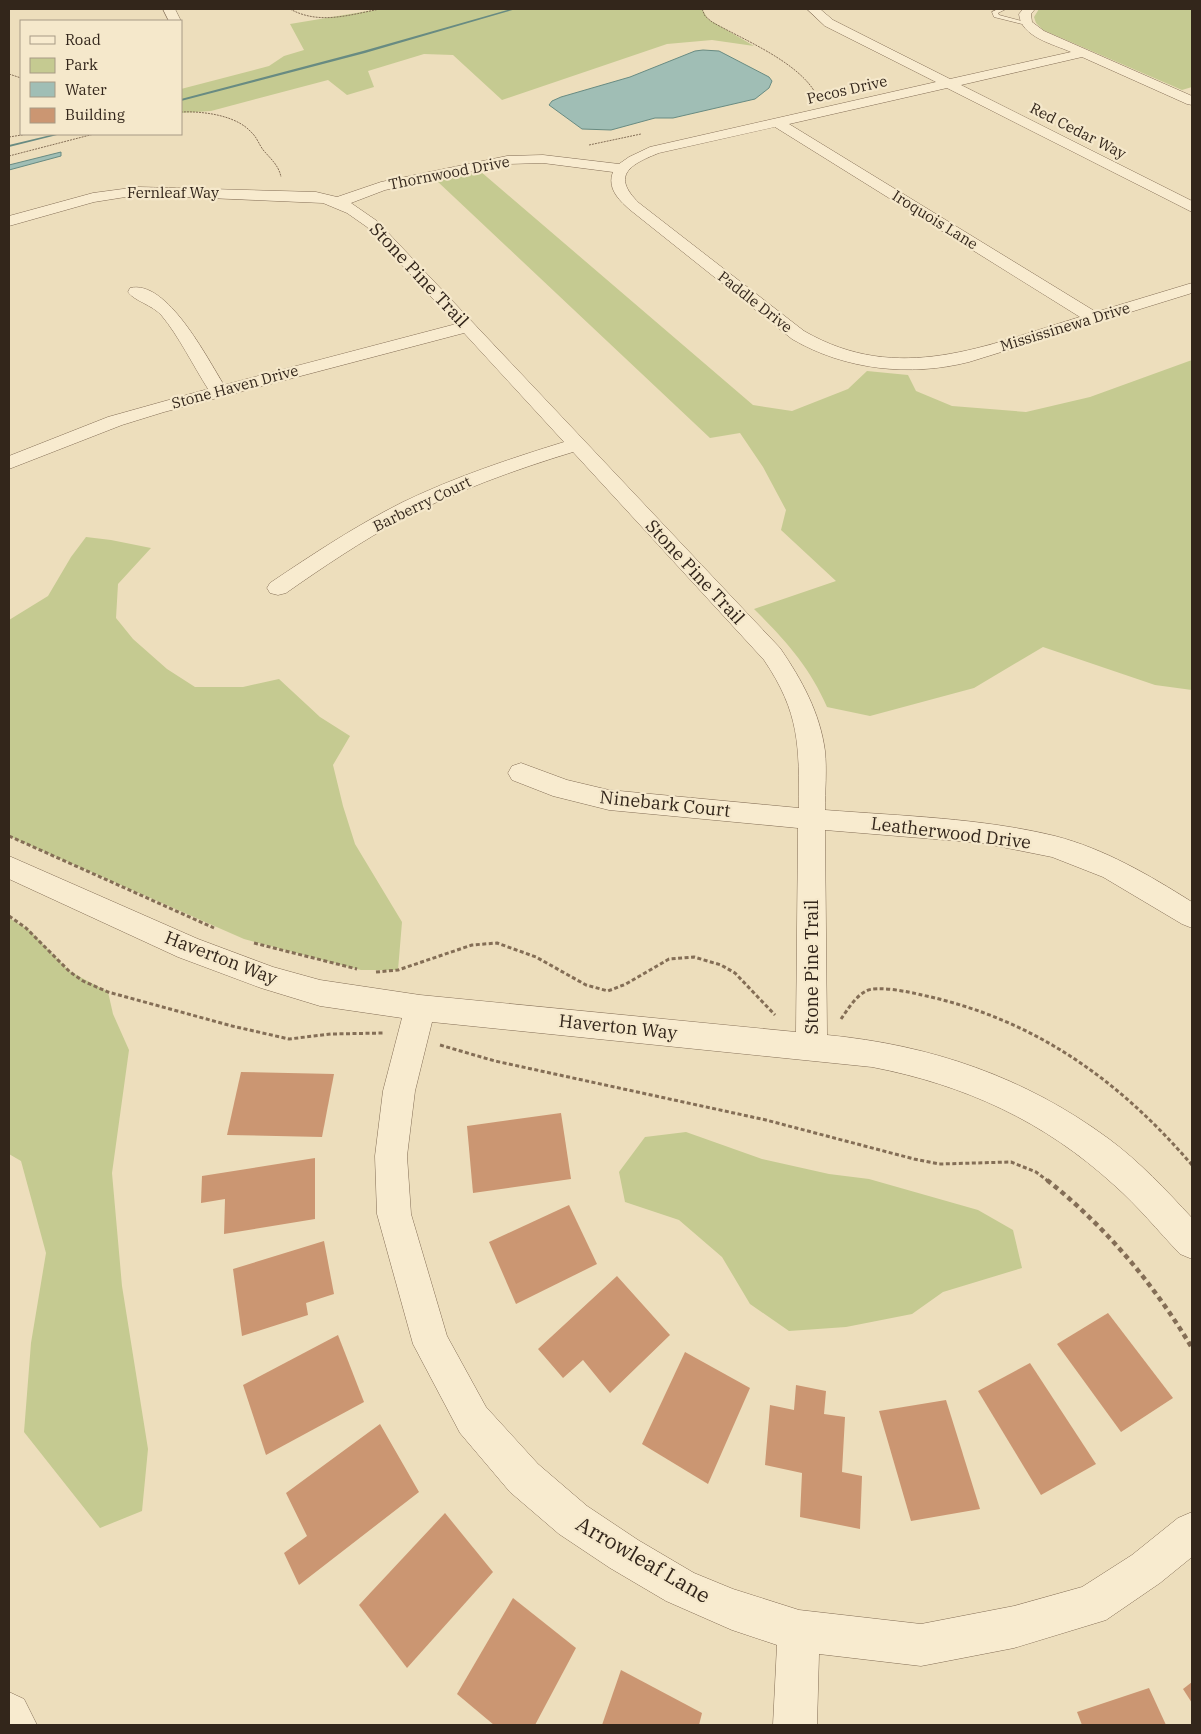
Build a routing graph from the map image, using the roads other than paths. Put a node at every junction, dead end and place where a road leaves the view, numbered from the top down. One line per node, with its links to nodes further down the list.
1 (813, 9): 7 (street, Red Cedar Way)
2 (1003, 9): 5 (lane)
3 (1023, 9): 4 (lane)
4 (1028, 9): 5 (street)
5 (1026, 23): 6 (street)
6 (1084, 53): 7 (street, Pecos Drive); 8 (street)
7 (948, 84): 9 (street, Pecos Drive); 12 (street, Red Cedar Way)
8 (1192, 101)
9 (777, 122): 10 (street, Pecos Drive); 16 (street, Iroquois Lane)
10 (622, 169): 11 (street, Thornwood Drive); 18 (street, Paddle Drive)
11 (339, 202): 13 (street, Fernleaf Way); 17 (street, Stone Pine Trail)
12 (1192, 207)
13 (9, 221)
14 (1192, 288): 16 (street, Mississinewa Drive)
15 (136, 292): 19 (street)
16 (1094, 318): 18 (street, Mississinewa Drive)
17 (466, 327): 19 (street, Stone Haven Drive); 20 (street, Stone Pine Trail)
18 (937, 363)
19 (219, 391): 21 (street, Stone Haven Drive)
20 (577, 444): 22 (street, Barberry Court); 24 (street, Stone Pine Trail)
21 (9, 463)
22 (278, 588)
23 (521, 773): 24 (street, Ninebark Court)
24 (812, 819): 26 (street, Leatherwood Drive); 28 (street, Stone Pine Trail)
25 (9, 867): 27 (street, Haverton Way)
26 (1192, 916)
27 (416, 1024): 28 (street, Haverton Way); 31 (street, Arrowleaf Lane)
28 (812, 1034): 29 (street, Haverton Way)
29 (1192, 1242)
30 (1192, 1532): 31 (street, Arrowleaf Lane)
31 (799, 1631): 34 (street)
32 (9, 1714): 33 (street)
33 (15, 1725)
34 (795, 1725)

